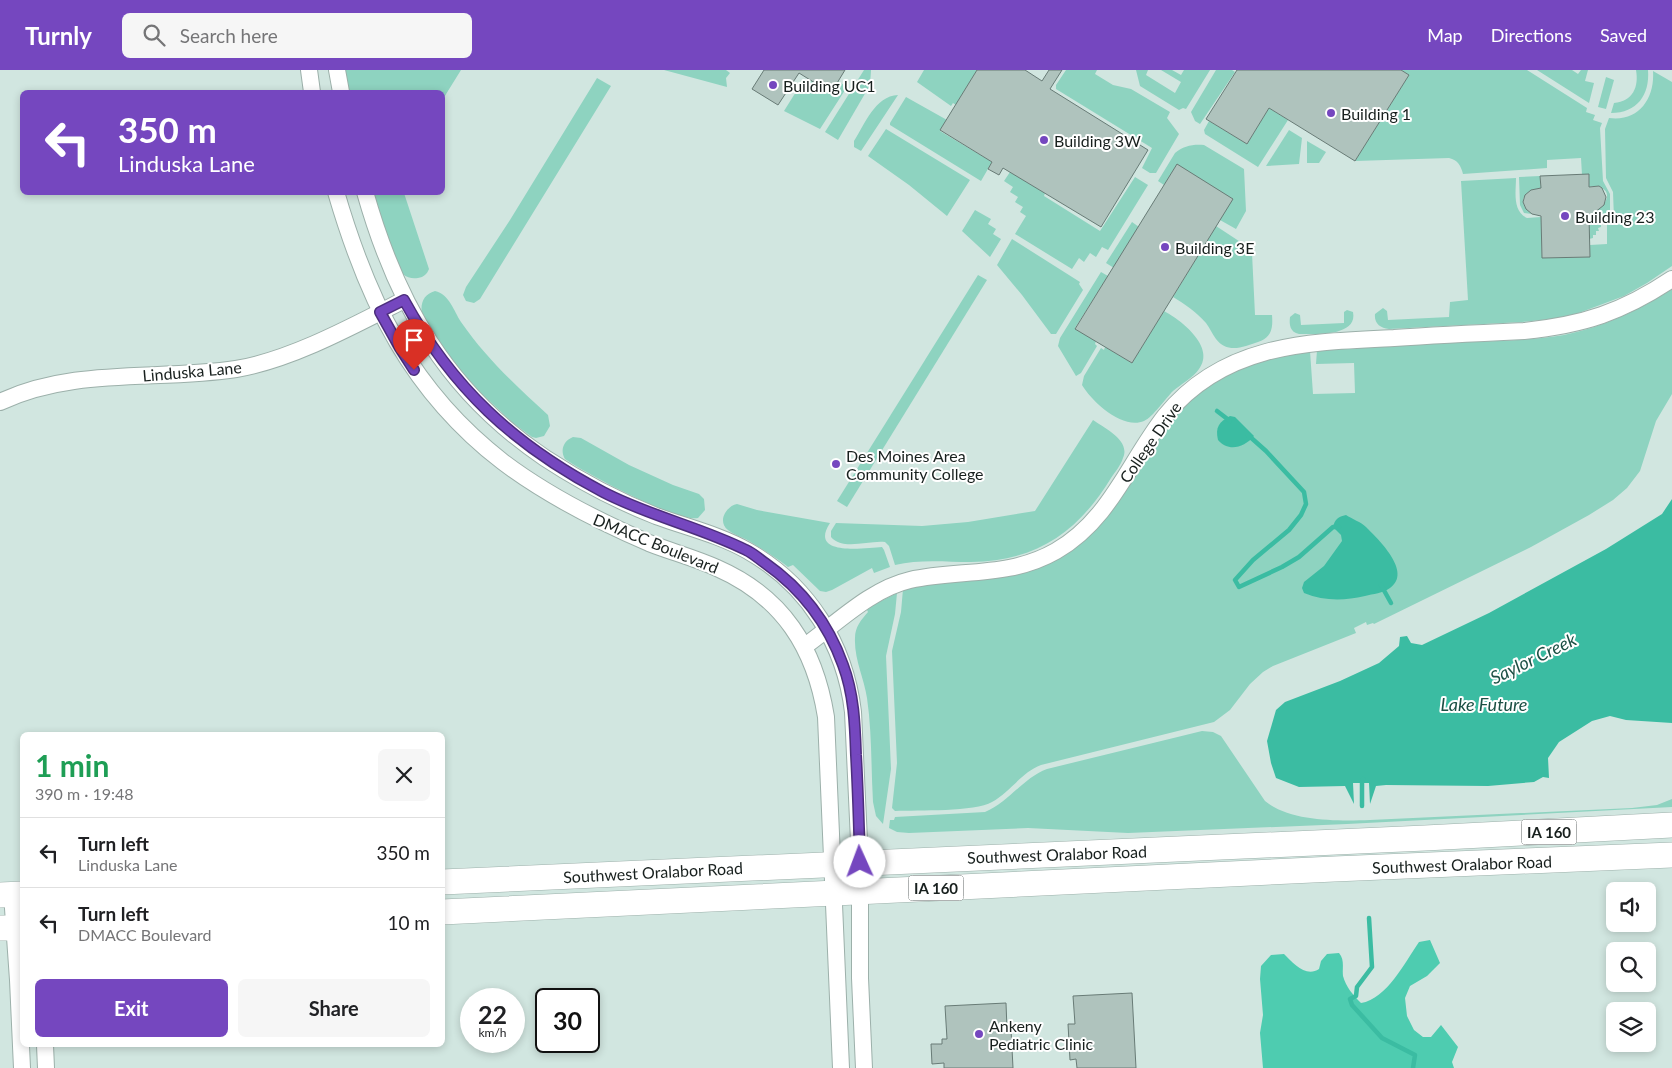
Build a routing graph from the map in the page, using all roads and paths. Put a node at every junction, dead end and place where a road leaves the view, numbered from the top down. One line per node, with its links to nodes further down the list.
1 (309, 70): 3 (street)
2 (337, 70): 4 (street)
3 (312, 90)
4 (341, 90)
5 (337, 195): 9 (street, DMACC Boulevard)
6 (366, 195): 8 (street, DMACC Boulevard)
7 (1672, 279): 11 (street, College Drive)
8 (404, 300): 9 (street, Linduska Lane); 11 (street, DMACC Boulevard)
9 (380, 312): 10 (street, Linduska Lane); 12 (street, DMACC Boulevard)
10 (0, 402)
11 (828, 630): 12 (street, College Drive); 15 (street, DMACC Boulevard)
12 (805, 646): 16 (street, DMACC Boulevard)
13 (1672, 825): 15 (main road, Southwest Oralabor Road / IA 160)
14 (1672, 855): 18 (main road, Southwest Oralabor Road / IA 160)
15 (860, 862): 16 (main road, Southwest Oralabor Road / IA 160); 18 (street, DMACC Boulevard)
16 (831, 864): 17 (main road, Southwest Oralabor Road / IA 160); 19 (street, DMACC Boulevard)
17 (445, 882)
18 (860, 891): 19 (main road, Southwest Oralabor Road / IA 160); 29 (street, DMACC Boulevard)
19 (833, 892): 21 (main road, Southwest Oralabor Road / IA 160); 28 (street, DMACC Boulevard)
20 (12, 894): 22 (street)
21 (445, 912)
22 (12, 928): 23 (street)
23 (20, 1024)
24 (21, 1047): 26 (street)
25 (45, 1047): 27 (street)
26 (22, 1068)
27 (46, 1068)
28 (841, 1068)
29 (864, 1068)

